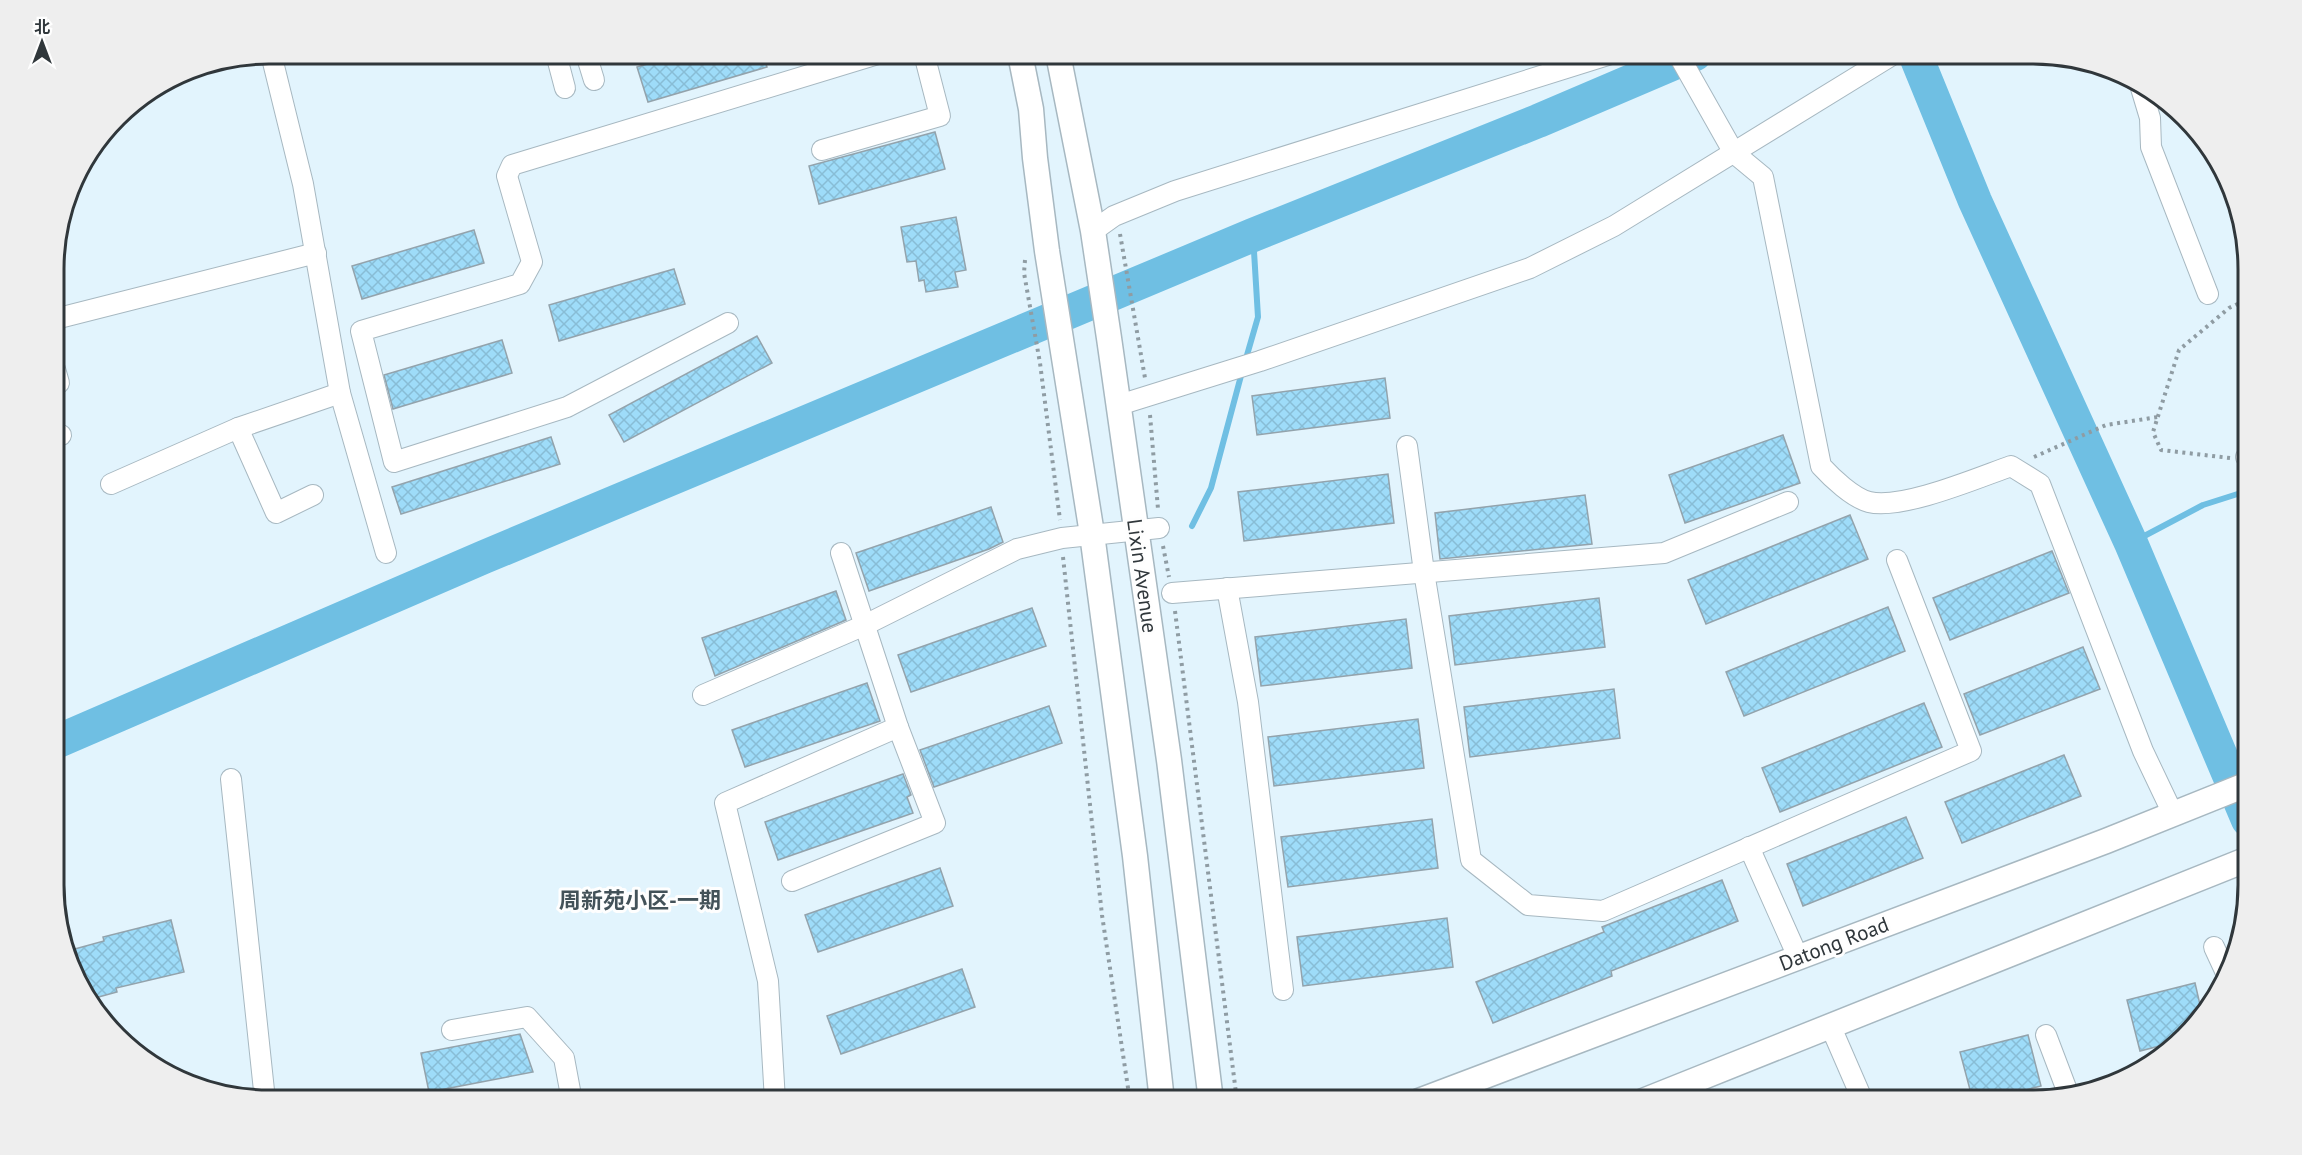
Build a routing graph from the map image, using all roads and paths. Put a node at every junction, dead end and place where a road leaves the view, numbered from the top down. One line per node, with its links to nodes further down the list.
1 (1578, 64): 16 (street)
2 (1683, 64): 15 (street)
3 (1878, 64): 15 (street)
4 (274, 65): 18 (street)
5 (559, 65): 12 (street)
6 (589, 65): 11 (street)
7 (843, 65): 23 (street)
8 (927, 65): 14 (street)
9 (1022, 65): 37 (street, Lixin Avenue)
10 (1060, 65): 16 (street, Lixin Avenue)
11 (594, 80)
12 (565, 88)
13 (2144, 98): 20 (street)
14 (822, 150)
15 (1734, 153): 25 (street); 50 (street)
16 (1093, 231): 26 (street, Lixin Avenue)
17 (1123, 242): 25 (path, Lixin Avenue)
18 (316, 253): 22 (street); 24 (street)
19 (1024, 273): 38 (path)
20 (2208, 294)
21 (2238, 304): 27 (path)
22 (65, 316)
23 (728, 323)
24 (340, 393): 28 (street); 39 (street)
25 (1148, 397): 26 (street); 35 (path, Lixin Avenue)
26 (1119, 405): 36 (street, Lixin Avenue)
27 (2158, 417): 30 (path); 31 (path)
28 (238, 428): 32 (street); 33 (street)
29 (1407, 446): 42 (street)
30 (2041, 454)
31 (2238, 457)
32 (111, 484)
33 (313, 495)
34 (1788, 502): 42 (street)
35 (1160, 528): 36 (street); 44 (path, Lixin Avenue)
36 (1135, 529): 37 (street); 67 (street, Lixin Avenue)
37 (1092, 534): 38 (street); 66 (street, Lixin Avenue)
38 (1062, 538): 45 (street); 65 (path)
39 (386, 553)
40 (841, 553): 45 (street)
41 (1897, 560): 51 (street)
42 (1424, 572): 43 (street); 51 (street)
43 (1227, 588): 44 (street); 57 (street)
44 (1172, 593): 68 (path, Lixin Avenue)
45 (865, 626): 46 (street); 47 (street)
46 (703, 695)
47 (898, 727): 53 (street); 64 (street)
48 (231, 779): 62 (street)
49 (2238, 788): 50 (street, Datong Road)
50 (2181, 811): 55 (street, Datong Road)
51 (1749, 848): 55 (street)
52 (2238, 863): 58 (street)
53 (792, 881)
54 (2214, 947): 56 (street)
55 (1798, 957): 69 (street, Datong Road)
56 (2222, 963)
57 (1283, 990)
58 (1830, 1025): 70 (street); 71 (street)
59 (452, 1030): 63 (street)
60 (2046, 1035): 61 (street)
61 (2066, 1088)
62 (264, 1090)
63 (570, 1090)
64 (774, 1090)
65 (1128, 1090)
66 (1161, 1090)
67 (1210, 1090)
68 (1237, 1090)
69 (1448, 1090)
70 (1670, 1090)
71 (1858, 1090)

